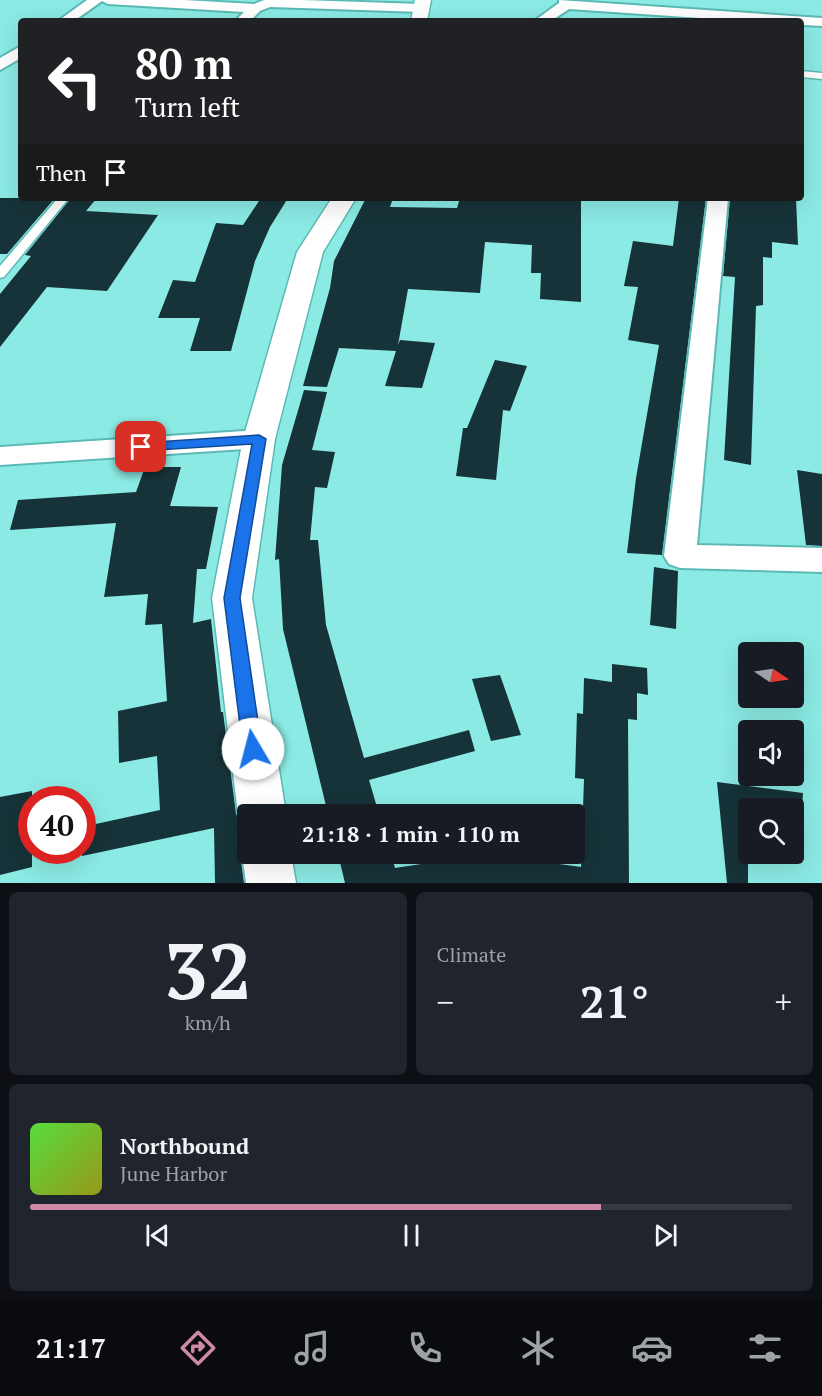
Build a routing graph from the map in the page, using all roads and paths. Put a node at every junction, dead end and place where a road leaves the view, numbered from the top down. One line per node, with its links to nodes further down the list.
1 (96, 0): 7 (street)
2 (108, 0): 5 (street)
3 (710, 0): 10 (street)
4 (566, 3): 9 (street); 10 (street)
5 (255, 8): 6 (street); 8 (street)
6 (421, 10)
7 (69, 18)
8 (245, 18)
9 (545, 18)
10 (715, 18)
11 (804, 21): 12 (street)
12 (822, 22)
13 (0, 51): 14 (street)
14 (18, 52)
15 (18, 53): 16 (street)
16 (0, 65)
17 (804, 74): 18 (lane)
18 (822, 76)
19 (61, 201): 22 (lane)
20 (342, 201): 23 (street)
21 (717, 201): 25 (street)
22 (0, 274)
23 (259, 439): 24 (street); 26 (street)
24 (0, 456)
25 (822, 560)
26 (261, 804)
27 (268, 864): 28 (street)
28 (271, 883)

